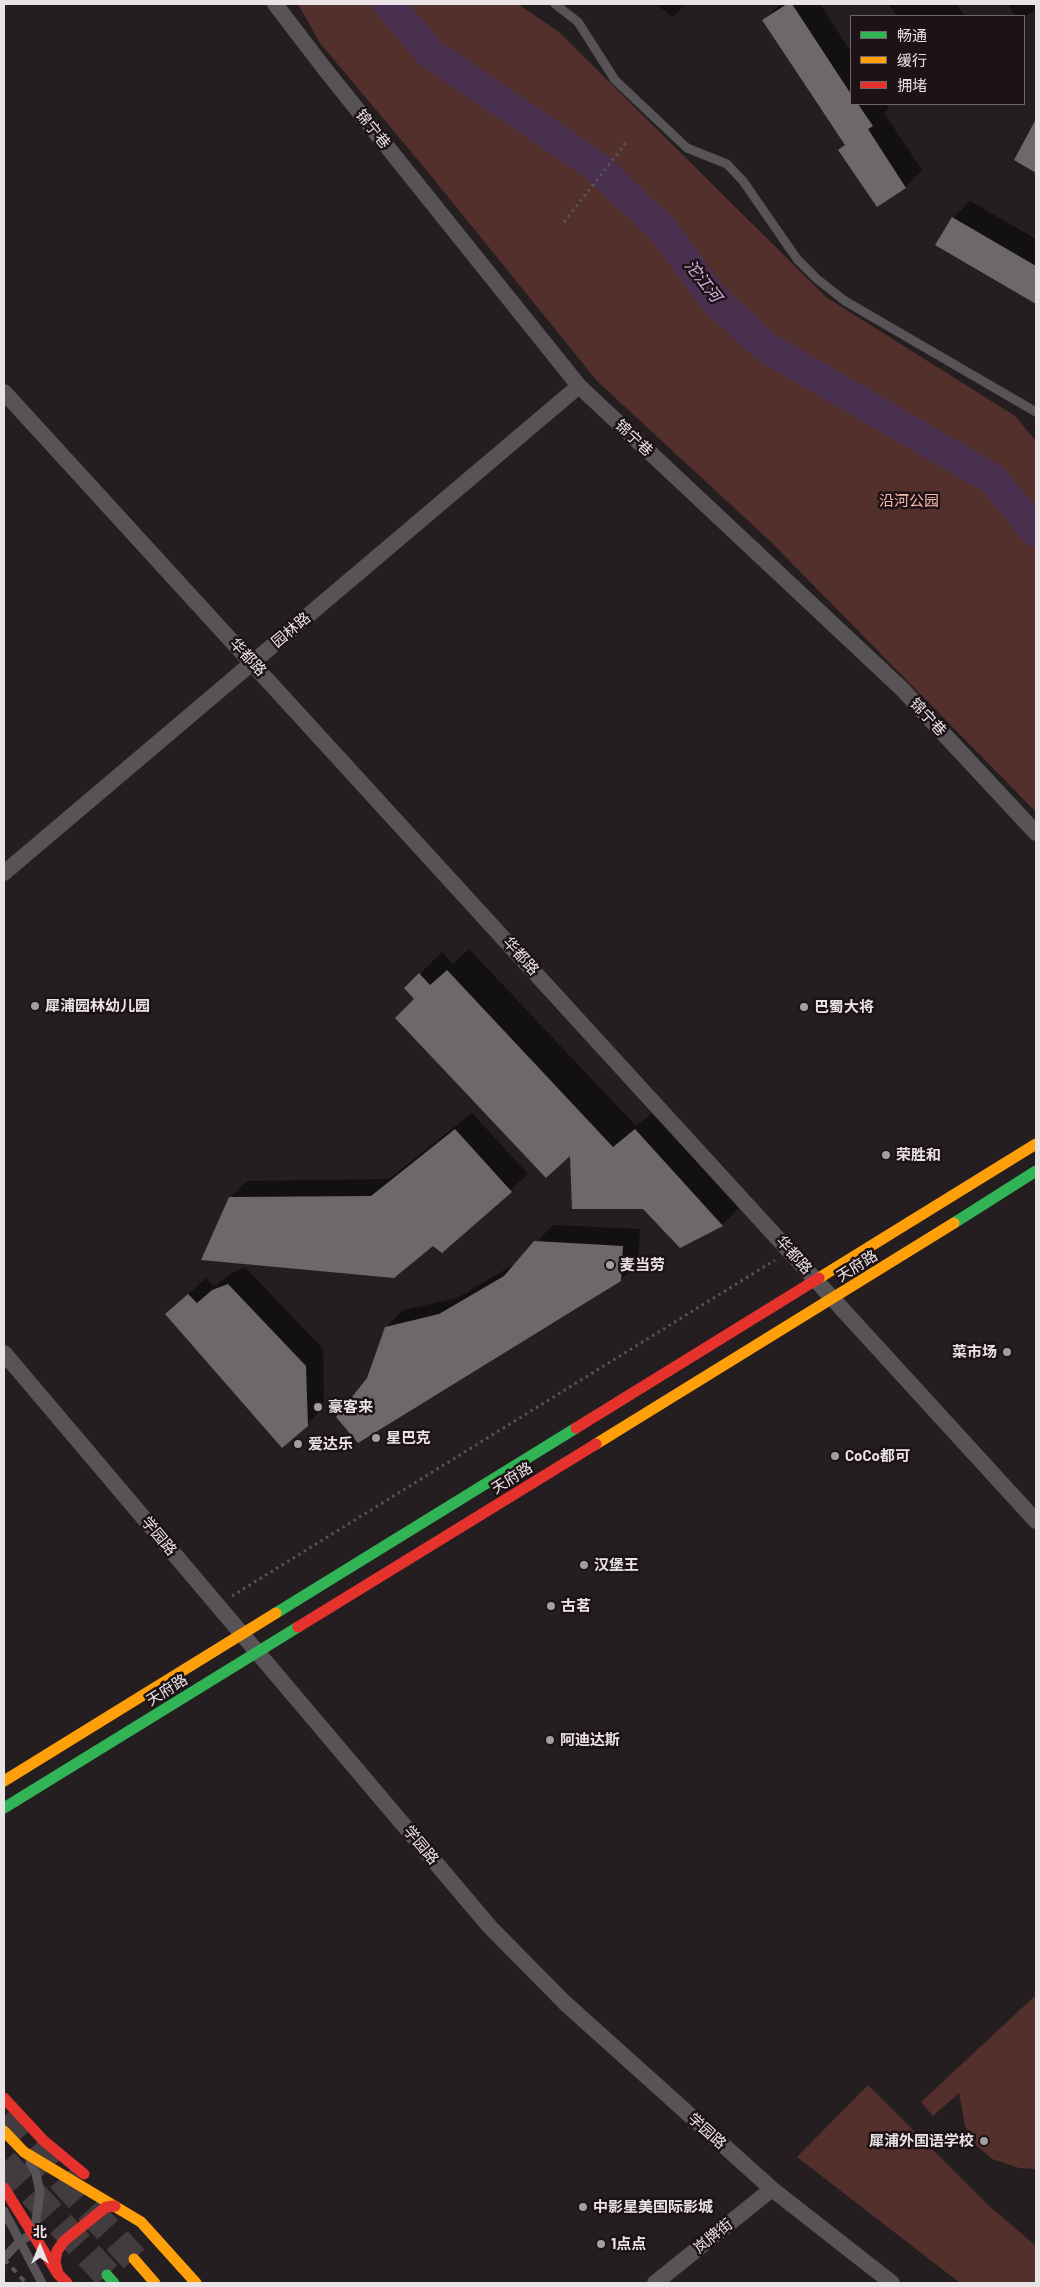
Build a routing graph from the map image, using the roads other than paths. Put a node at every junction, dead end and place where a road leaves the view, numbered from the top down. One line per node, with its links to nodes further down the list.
1 (275, 4): 3 (street, 锦宁巷)
2 (555, 4): 5 (lane)
3 (578, 386): 6 (street, 园林路); 7 (street, 锦宁巷)
4 (4, 392): 6 (street, 华都路)
5 (1036, 412)
6 (253, 662): 8 (street, 园林路); 11 (street, 华都路)
7 (1036, 833)
8 (4, 873)
9 (1036, 1144): 11 (main road, 天府路)
10 (1036, 1171): 12 (main road, 天府路)
11 (816, 1280): 12 (street, 华都路); 15 (main road, 天府路)
12 (832, 1299): 14 (street, 华都路); 16 (main road, 天府路)
13 (4, 1353): 15 (street, 学园路)
14 (1036, 1521)
15 (241, 1634): 16 (street, 学园路); 17 (main road, 天府路)
16 (256, 1652): 18 (main road, 天府路); 23 (street, 学园路)
17 (4, 1781)
18 (4, 1808)
19 (4, 2098): 26 (main road)
20 (4, 2131): 21 (main road)
21 (24, 2152): 24 (main road); 27 (lane)
22 (4, 2188): 27 (main road)
23 (772, 2189): 36 (street, 岚牌街); 37 (street, 学园路)
24 (115, 2206): 26 (main road); 31 (main road)
25 (4, 2211): 28 (lane)
26 (141, 2222): 35 (main road)
27 (34, 2233): 28 (lane); 31 (main road)
28 (20, 2241): 29 (lane); 32 (lane)
29 (4, 2258)
30 (134, 2259): 34 (main road)
31 (58, 2274): 33 (main road)
32 (42, 2283)
33 (66, 2283)
34 (155, 2283)
35 (196, 2283)
36 (655, 2283)
37 (892, 2283)

